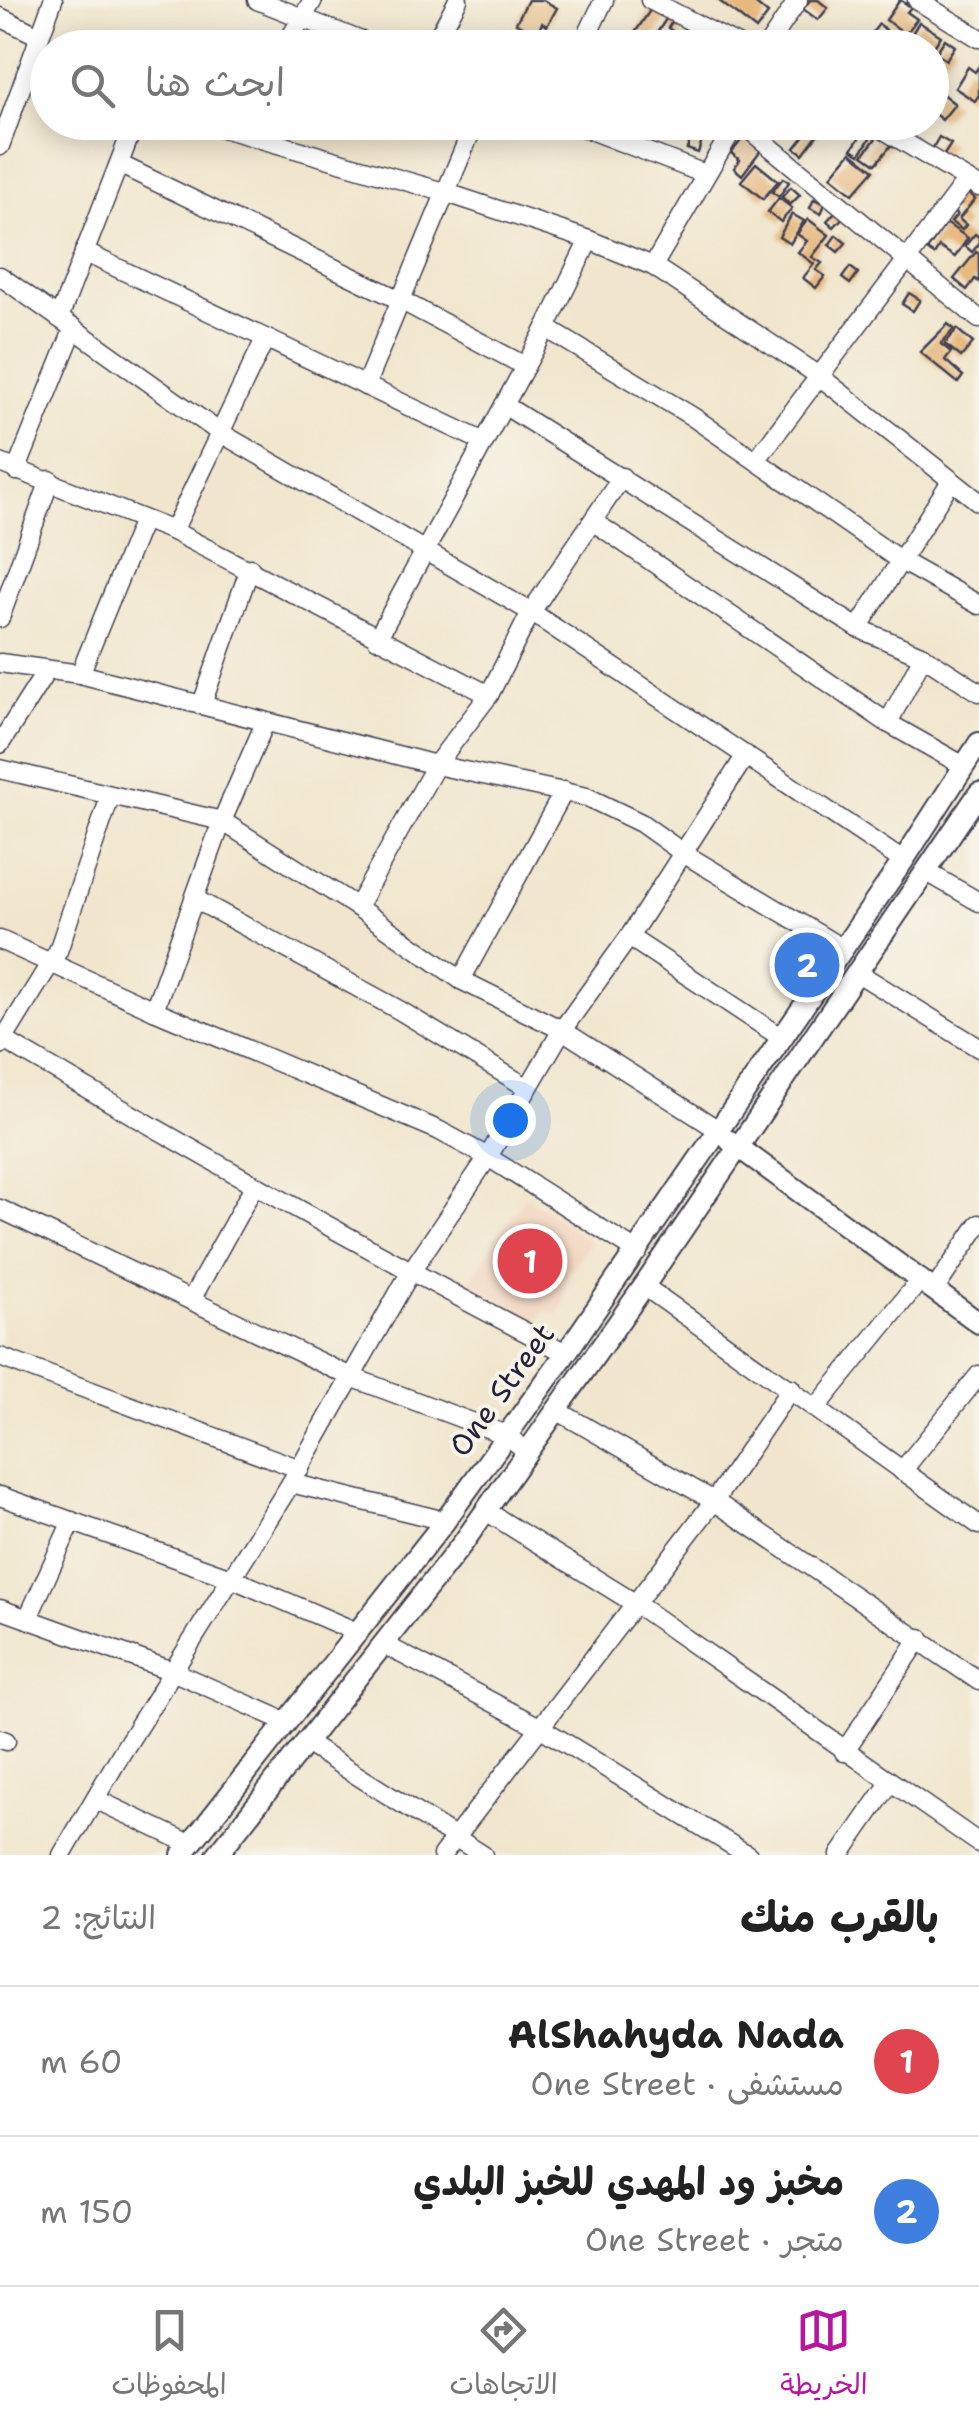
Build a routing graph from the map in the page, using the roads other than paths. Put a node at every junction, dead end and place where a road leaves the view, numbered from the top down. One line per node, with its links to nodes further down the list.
1 (53, 0): 11 (street)
2 (257, 0): 10 (street)
3 (312, 0): 10 (street)
4 (458, 0): 14 (street)
5 (604, 0): 15 (street)
6 (650, 0): 16 (street)
7 (798, 0): 17 (street)
8 (917, 0): 19 (street)
9 (0, 17): 18 (street)
10 (301, 18): 12 (street); 13 (street)
11 (41, 30)
12 (294, 30)
13 (333, 30)
14 (442, 30)
15 (590, 30)
16 (708, 30)
17 (778, 30)
18 (30, 32)
19 (979, 38)
20 (30, 62): 21 (street)
21 (26, 74): 22 (street); 23 (street)
22 (30, 75)
23 (2, 135)
24 (128, 140): 31 (street)
25 (279, 140): 34 (street)
26 (468, 140): 34 (street)
27 (616, 140): 32 (street)
28 (727, 140): 32 (street)
29 (760, 140): 37 (street)
30 (901, 140): 33 (street)
31 (119, 164): 36 (street); 40 (street)
32 (705, 174): 38 (street)
33 (973, 183): 37 (street)
34 (447, 192): 35 (street); 40 (street)
35 (589, 240): 38 (street); 43 (street)
36 (84, 252): 42 (street); 44 (street)
37 (907, 259): 41 (street); 46 (street)
38 (653, 266): 46 (street)
39 (0, 276): 42 (street)
40 (402, 301): 45 (street); 47 (street)
41 (979, 319)
42 (66, 323): 49 (street); 52 (street)
43 (546, 328): 45 (street); 51 (street)
44 (265, 339): 47 (street); 49 (street)
45 (525, 366): 48 (street)
46 (818, 375): 51 (street); 55 (street)
47 (365, 386): 50 (street)
48 (504, 405): 50 (street); 53 (street)
49 (220, 432): 59 (street); 60 (street)
50 (484, 442): 60 (street)
51 (757, 459): 61 (street)
52 (8, 467): 54 (street)
53 (622, 477): 58 (street); 67 (street)
54 (50, 480): 57 (street); 63 (street)
55 (951, 482): 56 (street); 61 (street)
56 (979, 502)
57 (142, 520): 59 (street); 72 (street)
58 (594, 522): 65 (street); 76 (street)
59 (173, 530): 62 (street)
60 (424, 552): 65 (street); 68 (street)
61 (902, 560): 64 (street); 67 (street)
62 (250, 568): 68 (street); 75 (street)
63 (6, 578): 66 (street)
64 (979, 605)
65 (531, 612): 74 (street); 80 (street)
66 (0, 618)
67 (858, 628): 69 (street)
68 (378, 639): 74 (street)
69 (922, 656): 73 (street); 76 (street)
70 (0, 663): 71 (street)
71 (47, 670): 72 (street); 78 (street)
72 (80, 674): 75 (street)
73 (979, 692)
74 (489, 695): 81 (street)
75 (202, 704): 77 (street)
76 (888, 722): 82 (street)
77 (264, 723): 81 (street); 87 (street)
78 (0, 744)
79 (979, 744): 82 (street, One Street)
80 (746, 755): 88 (street); 89 (street)
81 (436, 765): 84 (street); 93 (street)
82 (964, 766): 89 (street, One Street)
83 (0, 769): 86 (street)
84 (564, 791): 88 (street); 99 (street)
85 (979, 792): 90 (street, One Street)
86 (110, 798): 87 (street); 97 (street)
87 (222, 821): 91 (street); 93 (street)
88 (683, 853): 94 (street); 96 (street)
89 (904, 861): 96 (street, One Street)
90 (927, 872): 92 (street); 98 (street, One Street)
91 (195, 900): 100 (street); 105 (street)
92 (979, 902)
93 (357, 907): 99 (street)
94 (629, 937): 101 (street); 102 (street)
95 (0, 940): 97 (street)
96 (843, 949): 102 (street, One Street)
97 (52, 964): 100 (street); 103 (street)
98 (858, 973): 104 (street); 107 (street, One Street)
99 (461, 980): 101 (street)
100 (154, 1010): 108 (street)
101 (562, 1030): 105 (street); 106 (street)
102 (782, 1038): 106 (street, One Street)
103 (2, 1042): 109 (street)
104 (979, 1048)
105 (528, 1088): 108 (street)
106 (718, 1129): 107 (street); 112 (street, One Street)
107 (738, 1148): 114 (street); 115 (street, One Street)
108 (488, 1157): 112 (street); 113 (street)
109 (254, 1186): 113 (street); 116 (street)
110 (0, 1209): 116 (street)
111 (979, 1224): 114 (street)
112 (638, 1252): 118 (street, One Street)
113 (410, 1273): 118 (street); 121 (street)
114 (928, 1284): 117 (street); 123 (street)
115 (644, 1286): 122 (street); 124 (street, One Street)
116 (190, 1300): 121 (street)
117 (979, 1322)
118 (566, 1354): 125 (street, One Street)
119 (0, 1356): 128 (street)
120 (979, 1375): 127 (street)
121 (351, 1378): 125 (street); 128 (street)
122 (790, 1388): 123 (street); 130 (street)
123 (817, 1407): 127 (street)
124 (558, 1410): 126 (street, One Street); 130 (street)
125 (506, 1435): 126 (street); 133 (street, One Street)
126 (528, 1452): 131 (street, One Street)
127 (902, 1470): 134 (street)
128 (296, 1476): 133 (street); 135 (street)
129 (0, 1496): 132 (street)
130 (714, 1501): 136 (street); 140 (street)
131 (486, 1511): 136 (street); 141 (street, One Street)
132 (72, 1520): 135 (street); 138 (street)
133 (445, 1521): 139 (street, One Street)
134 (979, 1524)
135 (231, 1578): 139 (street); 142 (street)
136 (636, 1604): 145 (street); 147 (street)
137 (0, 1609): 138 (street)
138 (28, 1618): 142 (street)
139 (359, 1632): 144 (street, One Street)
140 (920, 1638): 143 (street); 147 (street)
141 (385, 1644): 145 (street); 146 (street, One Street)
142 (172, 1671): 144 (street); 149 (street)
143 (979, 1681)
144 (287, 1722): 152 (street, One Street)
145 (541, 1728): 150 (street); 157 (street)
146 (306, 1743): 150 (street); 154 (street, One Street)
147 (844, 1752): 148 (street)
148 (890, 1783): 151 (street); 158 (street)
149 (95, 1799): 152 (street); 153 (street)
150 (454, 1836): 155 (street); 156 (street)
151 (979, 1843)
152 (186, 1850)
153 (62, 1855)
154 (217, 1855)
155 (442, 1855)
156 (483, 1855)
157 (748, 1855)
158 (840, 1855)

